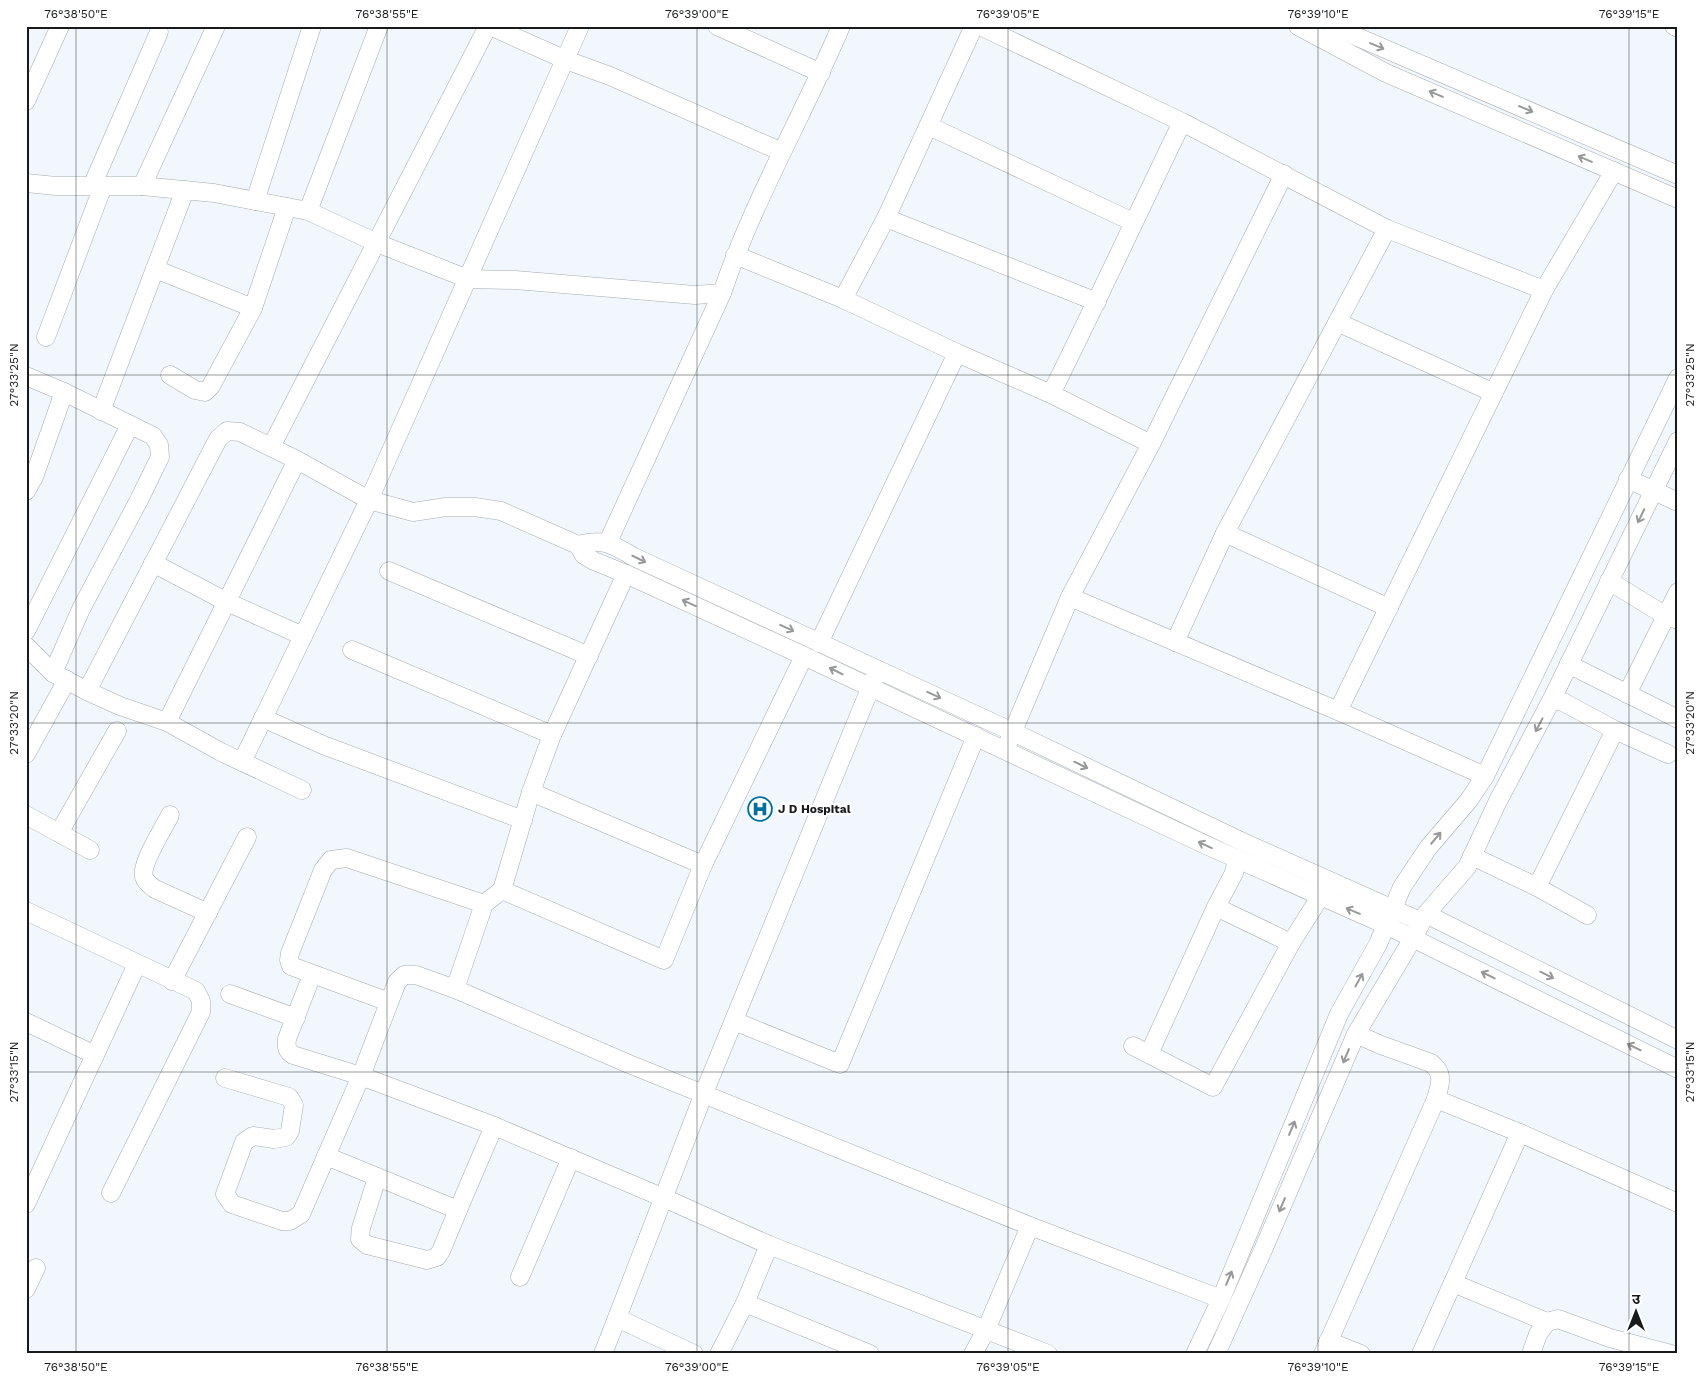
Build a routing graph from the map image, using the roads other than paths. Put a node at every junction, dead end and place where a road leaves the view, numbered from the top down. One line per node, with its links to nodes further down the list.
1 (60, 26): 18 (street)
2 (216, 26): 27 (street)
3 (312, 26): 30 (street)
4 (380, 26): 32 (street)
5 (489, 26): 16 (street); 36 (street)
6 (580, 26): 16 (street)
7 (717, 26): 17 (street)
8 (841, 26): 17 (street)
9 (974, 26): 20 (street)
10 (980, 26): 19 (street)
11 (1298, 26): 22 (street, one-way to 11)
12 (1674, 26): 14 (street)
13 (1333, 27): 24 (street, one-way to 24)
14 (1678, 28)
15 (159, 32): 26 (street)
16 (566, 60): 21 (street); 39 (street)
17 (821, 73): 21 (street)
18 (26, 101)
19 (1182, 122): 23 (street); 34 (street)
20 (929, 126): 33 (street); 34 (street)
21 (782, 152): 37 (street)
22 (1614, 171): 29 (street); 40 (street)
23 (1284, 174): 35 (street); 57 (street)
24 (1678, 175)
25 (26, 183): 26 (street)
26 (97, 186): 27 (street); 46 (street)
27 (142, 186): 28 (street)
28 (185, 190): 30 (street); 38 (street)
29 (1678, 199)
30 (255, 201): 31 (street)
31 (287, 207): 32 (street); 44 (street)
32 (308, 211): 36 (street)
33 (886, 218): 42 (street); 43 (street)
34 (1134, 222): 43 (street)
35 (1387, 229): 40 (street); 45 (street)
36 (377, 243): 39 (street); 58 (street)
37 (735, 255): 41 (street); 42 (street)
38 (155, 269): 44 (street); 54 (street)
39 (468, 278): 41 (street); 63 (street)
40 (1544, 290): 52 (street)
41 (722, 293): 66 (street)
42 (842, 299): 47 (street)
43 (1097, 302): 53 (street)
44 (252, 308): 48 (street)
45 (1337, 322): 52 (street); 65 (street)
46 (46, 336)
47 (957, 353): 53 (street); 80 (street)
48 (170, 375)
49 (26, 376): 51 (street)
50 (1678, 378): 60 (street)
51 (64, 392): 54 (street); 61 (street)
52 (1494, 393): 75 (street)
53 (1051, 394): 57 (street)
54 (101, 410): 55 (street)
55 (130, 425): 77 (street); 87 (street)
56 (1678, 440): 62 (street)
57 (1151, 444): 73 (street)
58 (271, 447): 59 (street); 68 (street)
59 (297, 460): 63 (street); 74 (street)
60 (1628, 479): 62 (street); 105 (street)
61 (26, 491)
62 (1653, 491): 64 (street); 71 (street, one-way to 71)
63 (369, 500): 67 (street); 78 (street)
64 (1678, 502)
65 (1225, 533): 75 (street); 79 (street)
66 (608, 542): 67 (street); 80 (street, one-way to 80)
67 (578, 545): 70 (street)
68 (153, 563): 74 (street); 89 (street)
69 (388, 571): 83 (street)
70 (626, 574): 83 (street); 84 (street, one-way to 70)
71 (1609, 581): 76 (street); 85 (street)
72 (1678, 592): 76 (street)
73 (1070, 597): 79 (street); 98 (street)
74 (227, 602): 78 (street); 95 (street)
75 (1389, 608): 92 (street)
76 (1672, 618): 90 (street)
77 (26, 631)
78 (303, 636): 93 (street)
79 (1175, 642): 92 (street)
80 (819, 643): 86 (street)
81 (26, 646): 87 (street)
82 (352, 650): 99 (street)
83 (589, 656): 99 (street)
84 (804, 656): 88 (street, one-way to 84); 116 (street)
85 (1569, 663): 90 (street); 91 (street)
86 (878, 669): 88 (street); 98 (street, one-way to 98)
87 (60, 676): 89 (street); 102 (street)
88 (869, 688): 100 (street); 137 (street)
89 (87, 691): 95 (street)
90 (1627, 694): 94 (street)
91 (1552, 699): 96 (street); 114 (street, one-way to 114)
92 (1338, 711): 105 (street)
93 (263, 718): 104 (street); 110 (street)
94 (1678, 719)
95 (167, 722): 104 (street)
96 (1615, 730): 103 (street); 117 (street)
97 (117, 731): 111 (street)
98 (1013, 732): 101 (street); 122 (street, one-way to 122)
99 (552, 736): 107 (street)
100 (976, 736): 101 (street); 137 (street)
101 (1006, 750): 115 (street, one-way to 101)
102 (26, 754)
103 (1668, 754)
104 (242, 762): 106 (street)
105 (1485, 776): 122 (street, one-way to 105)
106 (302, 790)
107 (531, 792): 110 (street); 116 (street)
108 (26, 815): 111 (street)
109 (170, 815): 124 (street)
110 (523, 820): 118 (street)
111 (59, 833): 113 (street)
112 (247, 837): 124 (street)
113 (90, 850)
114 (1472, 856): 117 (street); 126 (street)
115 (1238, 860): 119 (street); 121 (street)
116 (703, 865): 118 (street)
117 (1537, 887): 125 (street)
118 (502, 890): 120 (street)
119 (1320, 897): 127 (street, one-way to 119); 129 (street)
120 (484, 904): 133 (street); 135 (street)
121 (1216, 907): 129 (street); 142 (street)
122 (1393, 908): 126 (street); 127 (street)
123 (26, 911): 130 (street)
124 (208, 913): 131 (street)
125 (1587, 915)
126 (1424, 918): 128 (street); 140 (street, one-way to 140)
127 (1386, 925): 128 (street); 165 (street, one-way to 127)
128 (1414, 938): 139 (street); 144 (street, one-way to 128)
129 (1291, 943): 142 (street)
130 (137, 964): 131 (street); 143 (street)
131 (172, 981): 154 (street)
132 (308, 985): 136 (street)
133 (455, 989): 135 (street); 147 (street)
134 (230, 994): 136 (street)
135 (389, 1002): 145 (street)
136 (296, 1018): 145 (street)
137 (734, 1020): 147 (street)
138 (26, 1022): 143 (street)
139 (1356, 1034): 148 (street); 179 (street, one-way to 179)
140 (1678, 1040)
141 (1134, 1046): 142 (street)
142 (1149, 1054)
143 (95, 1055): 157 (street)
144 (1678, 1068)
145 (362, 1076): 149 (street); 151 (street)
146 (225, 1078): 151 (street)
147 (704, 1093): 155 (street); 159 (street)
148 (1436, 1099): 150 (street); 171 (street)
149 (494, 1126): 152 (street); 158 (street)
150 (1520, 1133): 156 (street); 163 (street)
151 (326, 1156): 153 (street)
152 (571, 1158): 155 (street); 162 (street)
153 (377, 1178): 158 (street); 158 (street)
154 (112, 1193)
155 (664, 1198): 160 (street); 167 (street)
156 (1678, 1203)
157 (26, 1204)
158 (458, 1210)
159 (1030, 1226): 165 (street); 169 (street)
160 (769, 1245): 166 (street); 169 (street)
161 (36, 1268): 164 (street)
162 (520, 1277)
163 (1453, 1282): 168 (street); 181 (street)
164 (26, 1289)
165 (1221, 1298): 178 (street)
166 (745, 1303): 174 (street); 175 (street)
167 (617, 1318): 172 (street); 173 (street)
168 (1547, 1322): 170 (street); 182 (street)
169 (986, 1330): 176 (street); 177 (street)
170 (1607, 1346): 183 (street)
171 (1326, 1347): 180 (street)
172 (603, 1354)
173 (694, 1354)
174 (719, 1354)
175 (870, 1354)
176 (973, 1354)
177 (1048, 1354)
178 (1195, 1354)
179 (1216, 1354)
180 (1361, 1354)
181 (1421, 1354)
182 (1531, 1354)
183 (1671, 1354)

